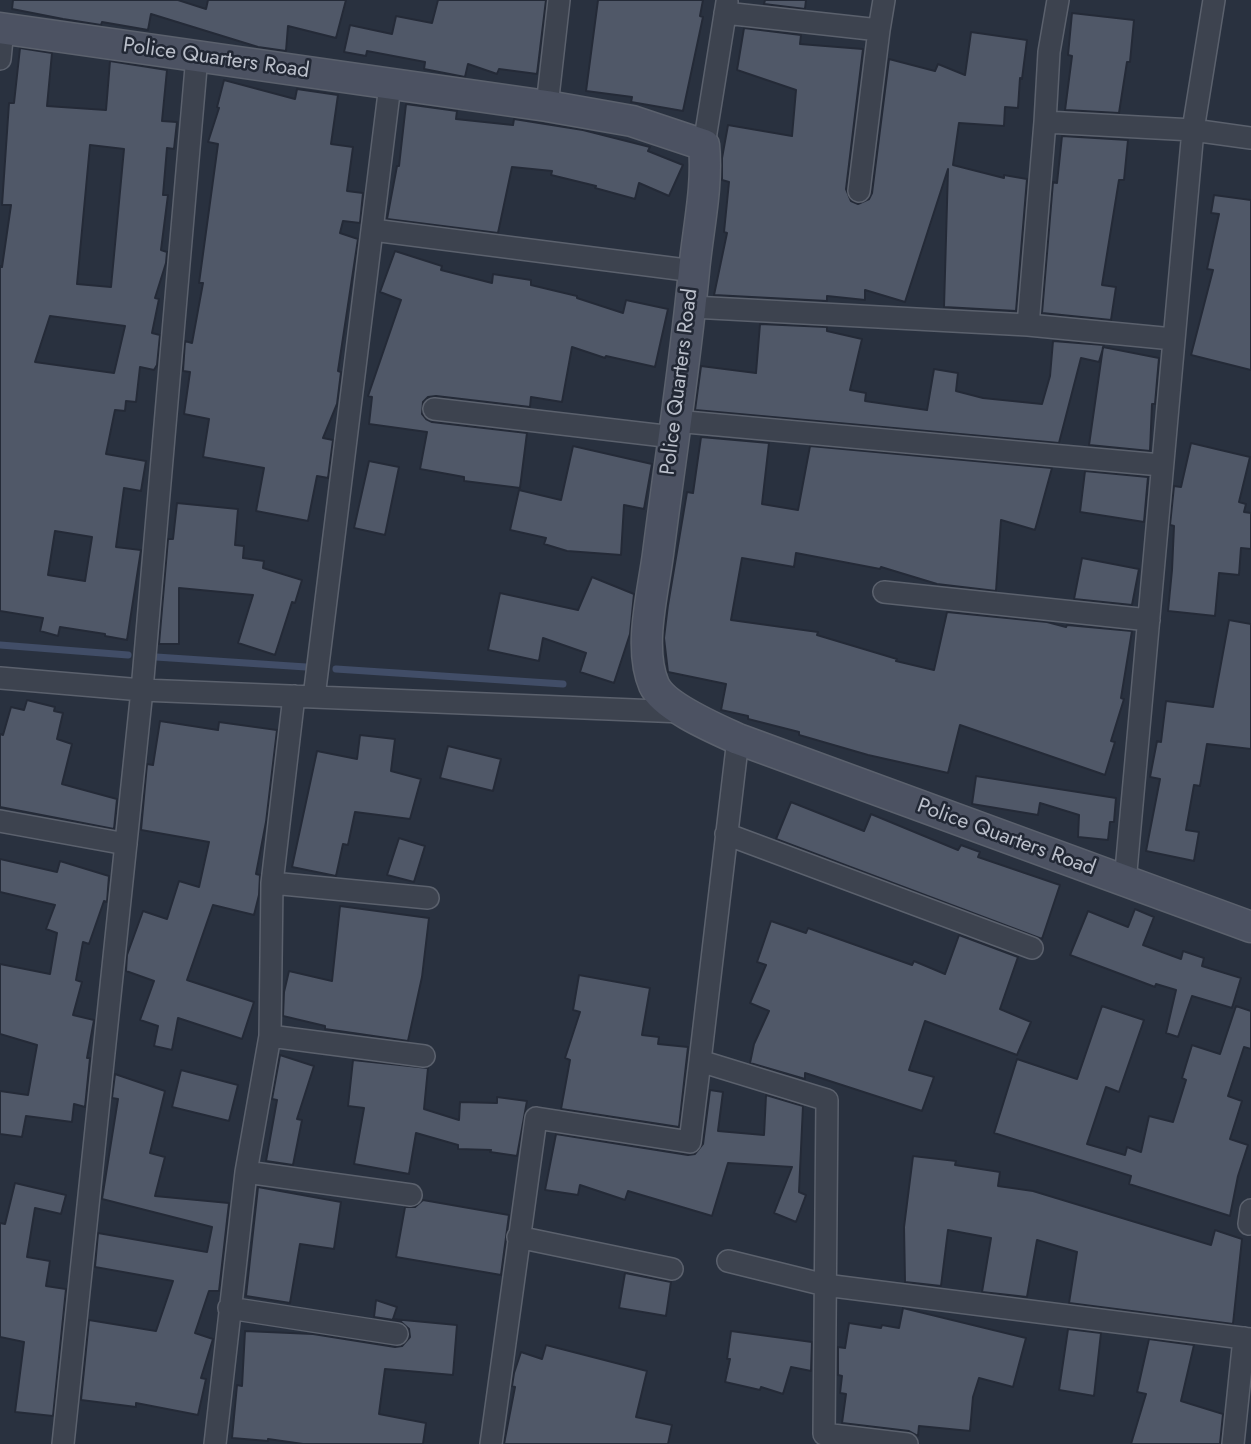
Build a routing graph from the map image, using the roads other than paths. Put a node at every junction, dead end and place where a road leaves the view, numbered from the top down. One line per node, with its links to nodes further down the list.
1 (559, 0): 11 (street)
2 (884, 0): 7 (street)
3 (1058, 0): 12 (street)
4 (1214, 0): 13 (street)
5 (726, 7): 7 (street); 15 (street)
6 (2, 29): 8 (street, Police Quarters Road); 9 (street)
7 (880, 30): 16 (street)
8 (197, 56): 10 (street, Police Quarters Road); 28 (street)
9 (0, 59)
10 (390, 85): 11 (street, Police Quarters Road); 17 (street)
11 (547, 106): 15 (street, Police Quarters Road)
12 (1045, 122): 13 (street); 20 (street)
13 (1193, 130): 14 (street); 21 (street)
14 (1251, 138)
15 (704, 145): 18 (street, Police Quarters Road)
16 (859, 191)
17 (373, 230): 18 (street); 29 (street)
18 (694, 271): 19 (street, Police Quarters Road)
19 (692, 306): 20 (street); 23 (street, Police Quarters Road)
20 (1028, 325): 21 (street)
21 (1173, 339): 24 (street)
22 (434, 409): 23 (street)
23 (674, 429): 24 (street); 30 (street, Police Quarters Road)
24 (1161, 465): 26 (street)
25 (884, 592): 26 (street)
26 (1149, 620): 35 (street)
27 (0, 678): 28 (street)
28 (142, 690): 29 (street); 34 (street)
29 (304, 697): 30 (street); 36 (street)
30 (683, 712): 31 (street, Police Quarters Road)
31 (738, 739): 33 (street); 35 (street, Police Quarters Road)
32 (0, 821): 34 (street)
33 (726, 834): 39 (street); 42 (street)
34 (126, 844): 52 (street)
35 (1125, 882): 38 (street, Police Quarters Road)
36 (272, 883): 37 (street); 40 (street)
37 (428, 898)
38 (1251, 927)
39 (1032, 948)
40 (270, 1036): 41 (street); 43 (street)
41 (424, 1055)
42 (701, 1061): 45 (street); 48 (street)
43 (246, 1172): 44 (street); 49 (street)
44 (411, 1195)
45 (518, 1237): 47 (street); 54 (street)
46 (728, 1261): 48 (street)
47 (672, 1269)
48 (825, 1285): 51 (street); 55 (street)
49 (229, 1308): 50 (street); 53 (street)
50 (397, 1334)
51 (1248, 1338): 56 (street)
52 (63, 1444)
53 (215, 1444)
54 (491, 1444)
55 (906, 1444)
56 (1233, 1444)

